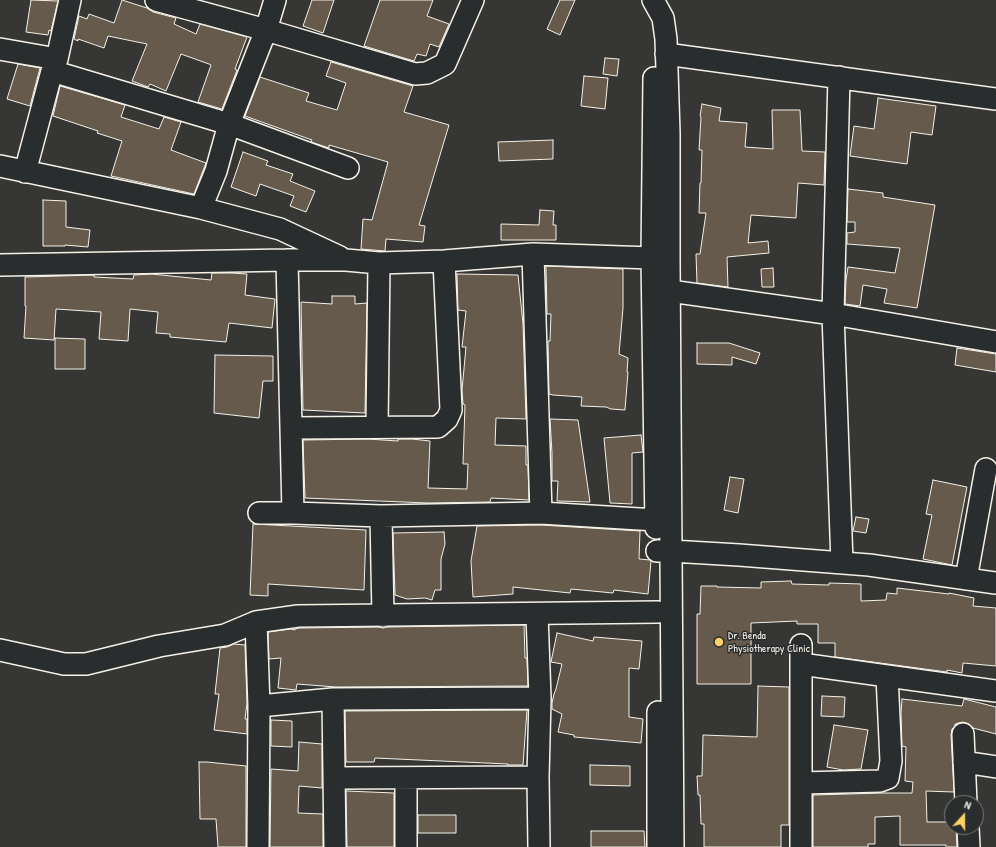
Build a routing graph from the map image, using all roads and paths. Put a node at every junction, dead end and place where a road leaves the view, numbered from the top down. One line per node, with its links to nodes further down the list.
1 (70, 0): 9 (street)
2 (156, 0): 6 (street)
3 (275, 0): 6 (street)
4 (473, 0): 6 (street)
5 (653, 1): 8 (street); 20 (street)
6 (266, 30): 12 (street)
7 (0, 49): 9 (street)
8 (666, 54): 10 (street); 20 (street)
9 (55, 65): 12 (street); 15 (street)
10 (839, 77): 11 (street); 25 (street)
11 (996, 98)
12 (229, 124): 14 (street); 16 (street)
13 (0, 166): 15 (street)
14 (348, 168)
15 (25, 172): 16 (street)
16 (201, 208): 19 (street)
17 (533, 254): 20 (street); 21 (street); 32 (street)
18 (287, 260): 19 (street); 23 (street); 28 (street)
19 (346, 260): 22 (street)
20 (660, 260): 24 (street); 34 (street)
21 (444, 261): 22 (street); 27 (street)
22 (379, 263): 27 (street)
23 (0, 265)
24 (670, 291): 25 (street); 35 (street)
25 (833, 314): 26 (street); 36 (street)
26 (996, 342)
27 (377, 427): 28 (street)
28 (291, 428): 31 (street)
29 (986, 469): 37 (street)
30 (259, 513): 31 (street)
31 (293, 513): 33 (street)
32 (541, 513): 33 (street); 34 (street)
33 (381, 516): 41 (street)
34 (656, 520): 35 (street)
35 (664, 551): 36 (street); 39 (street); 63 (street)
36 (842, 563): 37 (street)
37 (966, 579): 38 (street)
38 (996, 583)
39 (658, 612): 40 (street); 62 (street)
40 (537, 614): 41 (street); 46 (street)
41 (383, 616): 42 (street)
42 (256, 622): 43 (street); 48 (street)
43 (0, 650)
44 (887, 676): 45 (street); 55 (street); 55 (street)
45 (996, 692)
46 (540, 698): 47 (street); 52 (street)
47 (333, 699): 48 (street); 53 (street)
48 (259, 706): 58 (street)
49 (963, 734): 50 (street)
50 (964, 762): 51 (street); 56 (street)
51 (996, 767)
52 (538, 777): 54 (street); 61 (street)
53 (334, 778): 54 (street); 59 (street)
54 (406, 778): 60 (street)
55 (801, 783): 64 (street)
56 (966, 795)
57 (968, 835): 65 (street)
58 (258, 847)
59 (335, 847)
60 (406, 847)
61 (539, 847)
62 (658, 847)
63 (673, 847)
64 (801, 847)
65 (969, 847)

